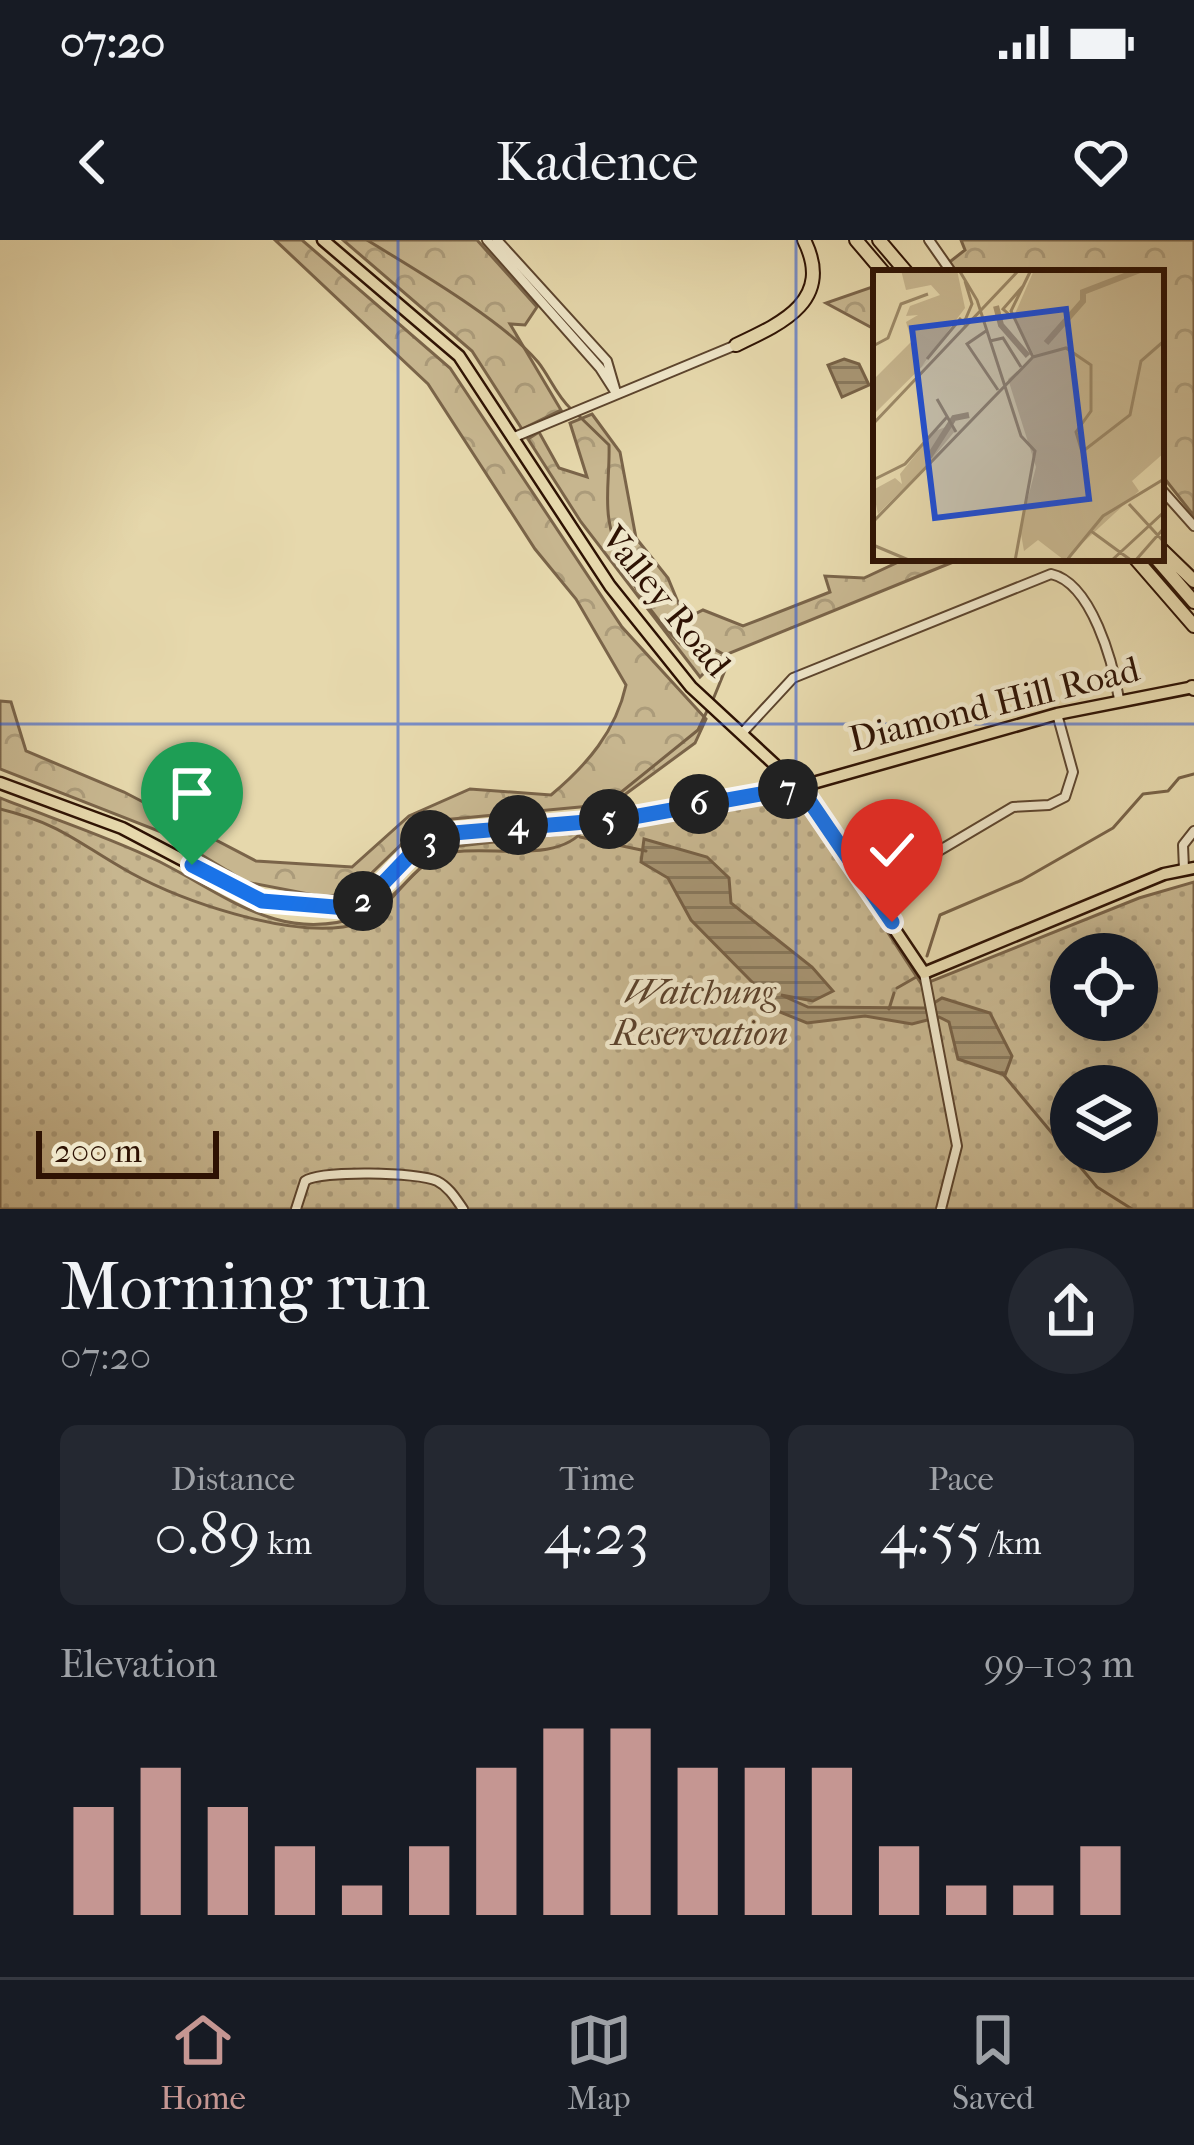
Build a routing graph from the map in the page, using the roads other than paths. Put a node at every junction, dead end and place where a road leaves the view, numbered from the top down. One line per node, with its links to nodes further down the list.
1 (323, 240): 13 (main road, Valley Road)
2 (488, 240): 12 (street)
3 (497, 240): 12 (street)
4 (804, 240): 11 (highway)
5 (856, 240): 8 (highway)
6 (880, 240): 9 (highway)
7 (929, 240): 10 (street)
8 (881, 270)
9 (905, 270)
10 (950, 270)
11 (736, 346): 12 (street)
12 (616, 393): 13 (street)
13 (512, 438): 25 (main road, Valley Road)
14 (1164, 492): 15 (street)
15 (1194, 526)
16 (1164, 552): 19 (highway)
17 (1138, 561): 21 (highway)
18 (1159, 561): 20 (highway)
19 (1194, 581)
20 (1194, 602)
21 (1194, 626)
22 (1193, 688): 23 (main road, Diamond Hill Road)
23 (1119, 699): 24 (main road, Diamond Hill Road); 25 (street)
24 (1057, 714): 27 (main road, Diamond Hill Road); 30 (street)
25 (744, 731): 27 (main road, Valley Road)
26 (0, 783): 27 (main road, Diamond Hill Road)
27 (800, 787): 30 (main road, Valley Road)
28 (1194, 831): 29 (street)
29 (1189, 869): 31 (main road)
30 (871, 891): 31 (main road, Valley Road)
31 (924, 974): 34 (street, Valley Road)
32 (296, 1209): 33 (street)
33 (463, 1209)
34 (941, 1209)

